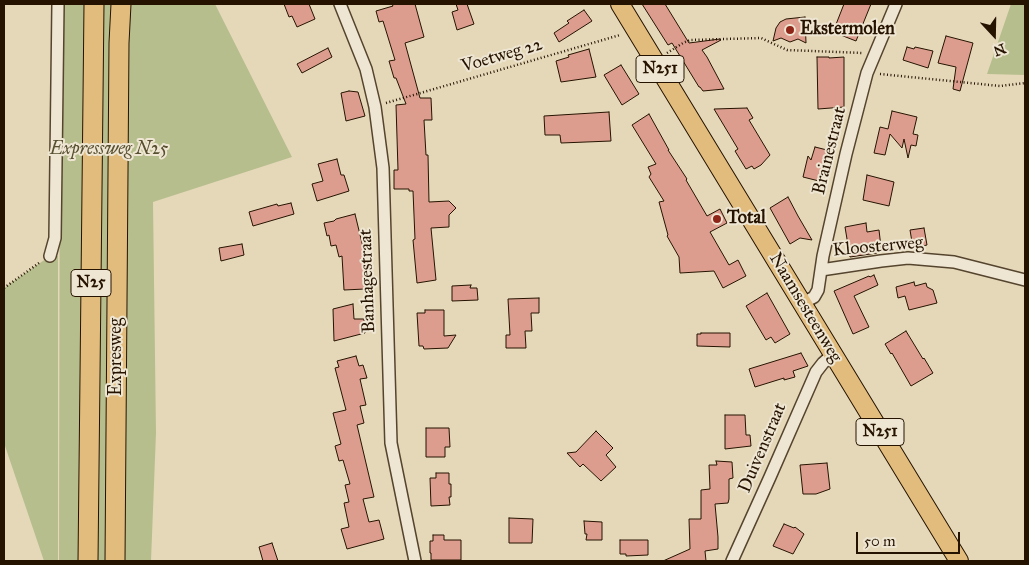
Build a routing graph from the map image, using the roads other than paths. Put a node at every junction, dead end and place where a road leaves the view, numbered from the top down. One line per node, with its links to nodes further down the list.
1 (58, 4): 7 (street)
2 (94, 4): 12 (highway, Expresweg / N25)
3 (121, 4): 13 (highway, Expresweg / N25)
4 (340, 4): 14 (street, Banhagestraat)
5 (620, 4): 10 (main road, Naamsesteenweg / N251)
6 (896, 4): 8 (street, Brainestraat)
7 (50, 256)
8 (821, 270): 9 (street, Kloosterweg); 10 (street, Brainestraat)
9 (1025, 280)
10 (803, 303): 11 (main road, Naamsesteenweg / N251)
11 (833, 354): 15 (street, Duivenstraat); 16 (main road, Naamsesteenweg / N251)
12 (88, 561)
13 (115, 561)
14 (415, 561)
15 (732, 561)
16 (959, 561)

